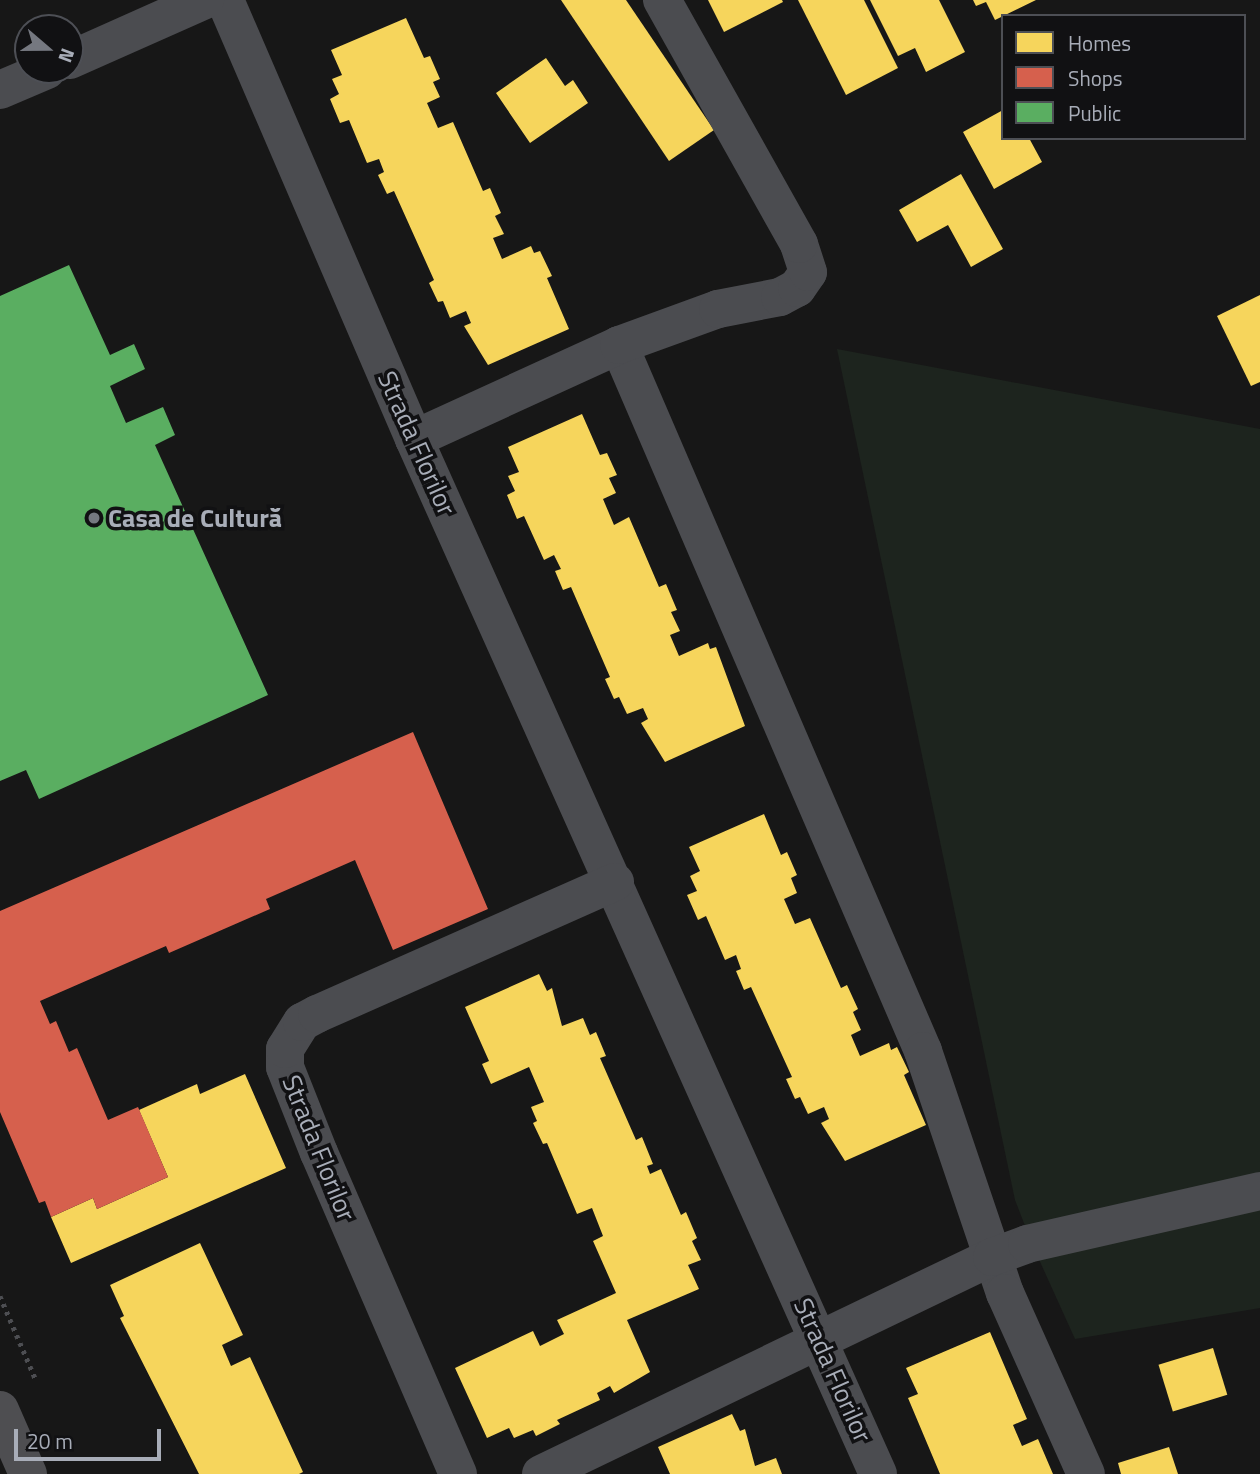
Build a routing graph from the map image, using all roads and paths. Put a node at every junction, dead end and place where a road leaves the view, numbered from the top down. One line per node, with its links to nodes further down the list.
1 (205, 0): 4 (street)
2 (225, 0): 6 (street, Strada Florilor)
3 (662, 0): 5 (street)
4 (84, 54)
5 (619, 345): 6 (street); 9 (street)
6 (414, 439): 7 (street, Strada Florilor)
7 (615, 882): 10 (street, Strada Florilor); 13 (street, Strada Florilor)
8 (1260, 1191): 9 (street)
9 (992, 1257): 10 (street); 16 (street)
10 (820, 1339): 14 (street); 15 (street, Strada Florilor)
11 (0, 1410): 12 (highway)
12 (27, 1474)
13 (458, 1474)
14 (541, 1474)
15 (878, 1474)
16 (1086, 1474)

